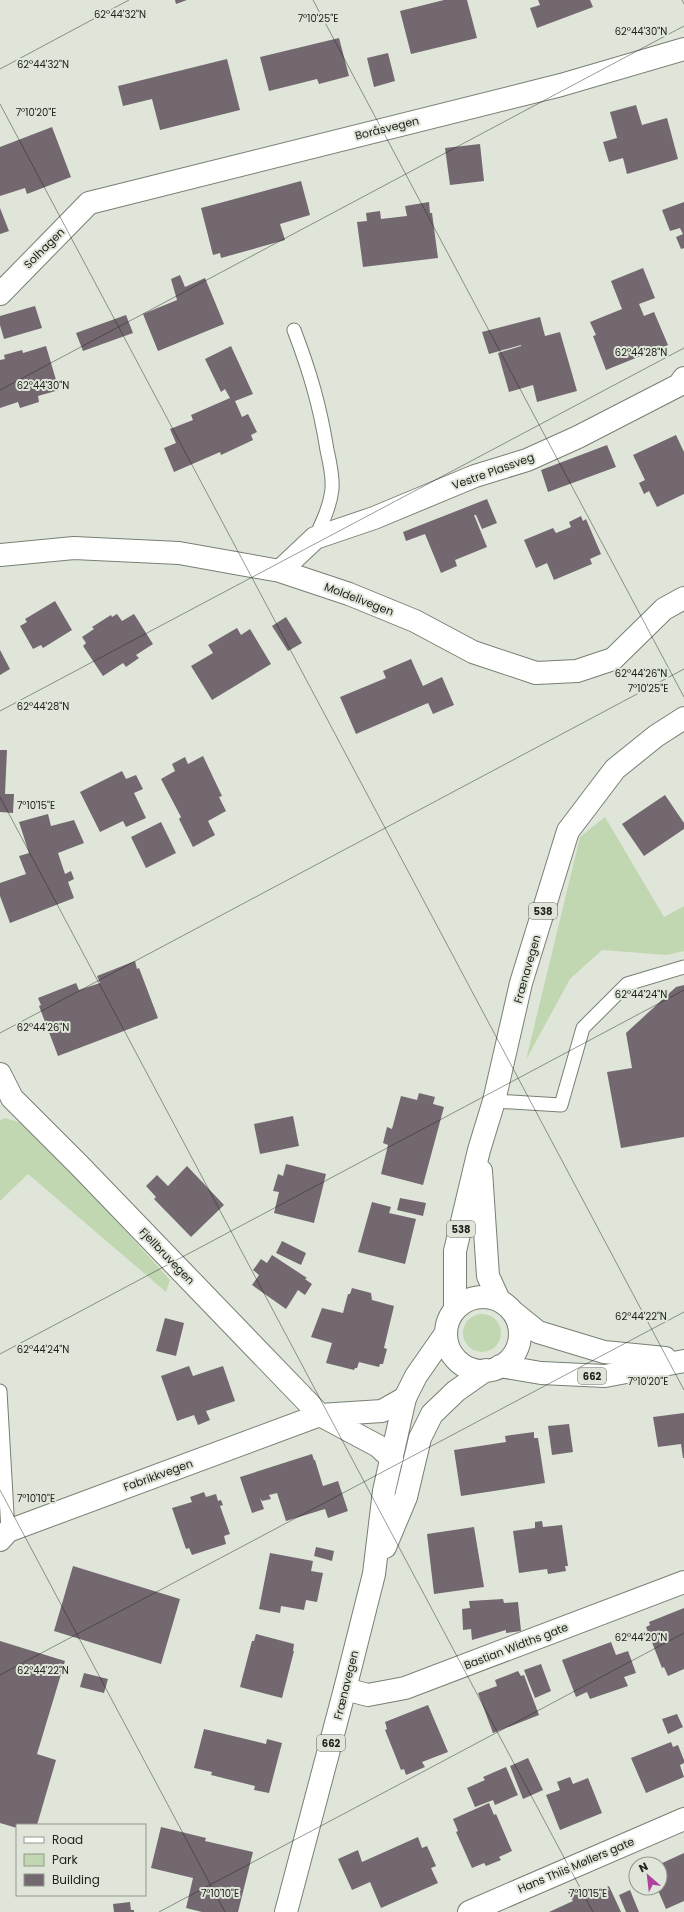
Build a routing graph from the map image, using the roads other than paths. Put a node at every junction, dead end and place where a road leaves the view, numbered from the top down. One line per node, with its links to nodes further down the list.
1 (684, 49): 2 (street, Boråsvegen)
2 (89, 203): 3 (street, Solhagen)
3 (0, 294)
4 (294, 330): 6 (lane)
5 (684, 378): 6 (street, Vestre Plassveg)
6 (316, 538): 8 (street, Vestre Plassveg)
7 (0, 555): 8 (street, Moldelivegen)
8 (280, 571): 9 (street, Moldelivegen)
9 (684, 598)
10 (684, 718): 14 (street, Frænavegen / 538)
11 (684, 967): 14 (lane)
12 (0, 1074): 13 (street, Fjellbruvegen)
13 (6, 1100): 23 (street, Fjellbruvegen)
14 (494, 1101): 15 (street, Frænavegen / 538)
15 (479, 1150): 16 (street, Frænavegen / 538); 17 (street, Frænavegen / 538)
16 (505, 1306): 17 (street); 19 (street, 662); 20 (street, 662)
17 (455, 1309): 18 (street, 662)
18 (446, 1333): 20 (street, 662); 22 (street, Frænavegen / 662)
19 (684, 1360): 20 (street, 662)
20 (493, 1368): 26 (street, Frænavegen / 662)
21 (0, 1391): 25 (lane)
22 (405, 1398): 23 (street, Fabrikkvegen); 24 (street, Frænavegen / 662)
23 (320, 1415): 24 (street); 25 (street, Fabrikkvegen)
24 (392, 1459): 26 (street, Frænavegen / 662)
25 (4, 1536)
26 (374, 1574): 28 (street, Frænavegen / 662)
27 (684, 1582): 28 (street, Bastian Widths gate)
28 (345, 1689): 30 (street, Frænavegen / 662)
29 (684, 1818): 31 (street, Hans Thiis Møllers gate)
30 (286, 1912)
31 (469, 1912)

